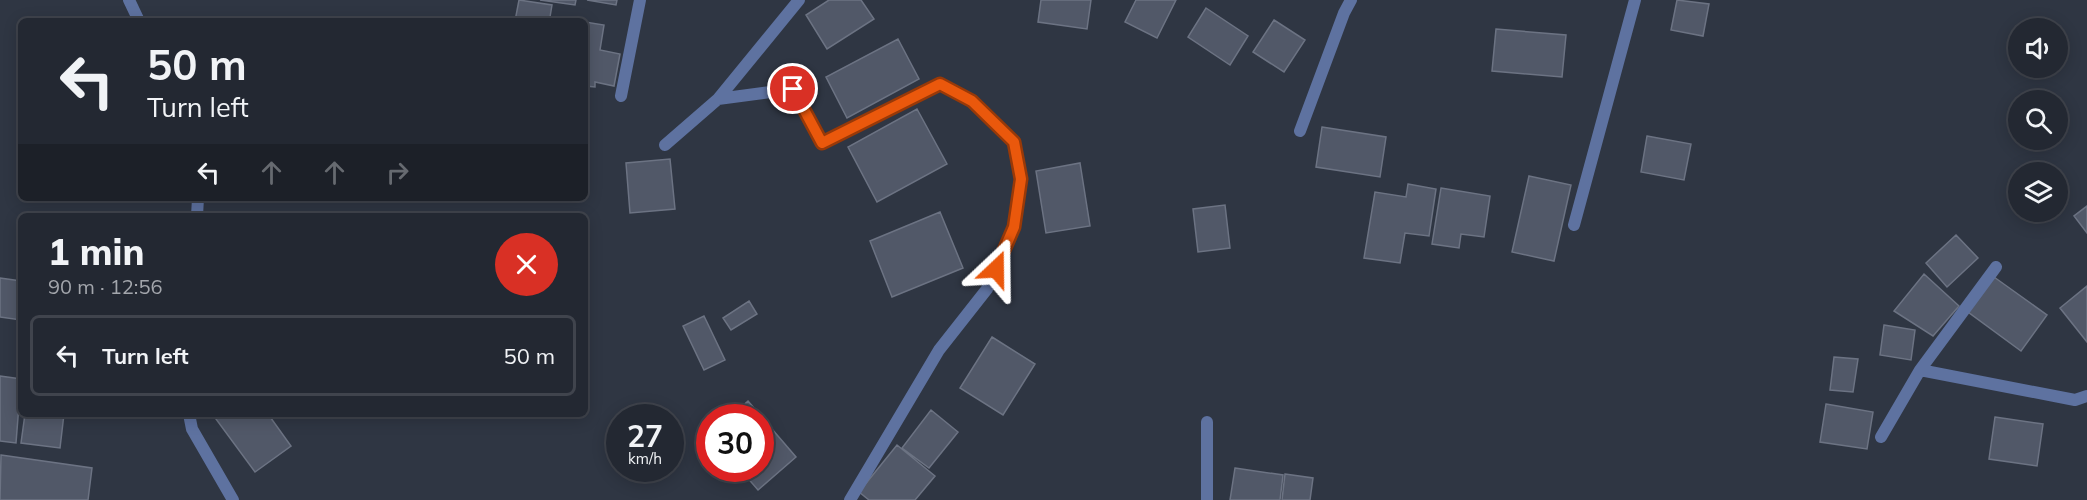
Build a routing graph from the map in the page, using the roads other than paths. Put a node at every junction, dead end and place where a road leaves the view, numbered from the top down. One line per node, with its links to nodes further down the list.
1 (129, 0): 6 (street)
2 (640, 0): 7 (street)
3 (799, 0): 8 (street)
4 (1351, 0): 9 (street)
5 (1635, 0): 11 (street)
6 (138, 18)
7 (621, 96)
8 (718, 99): 10 (street); 19 (street)
9 (1300, 130)
10 (665, 145)
11 (1574, 225)
12 (1996, 267): 13 (street)
13 (1920, 370): 14 (street); 17 (street)
14 (2087, 396)
15 (190, 417): 18 (street)
16 (1208, 422): 20 (street)
17 (1881, 437)
18 (233, 500)
19 (850, 500)
20 (1207, 500)

